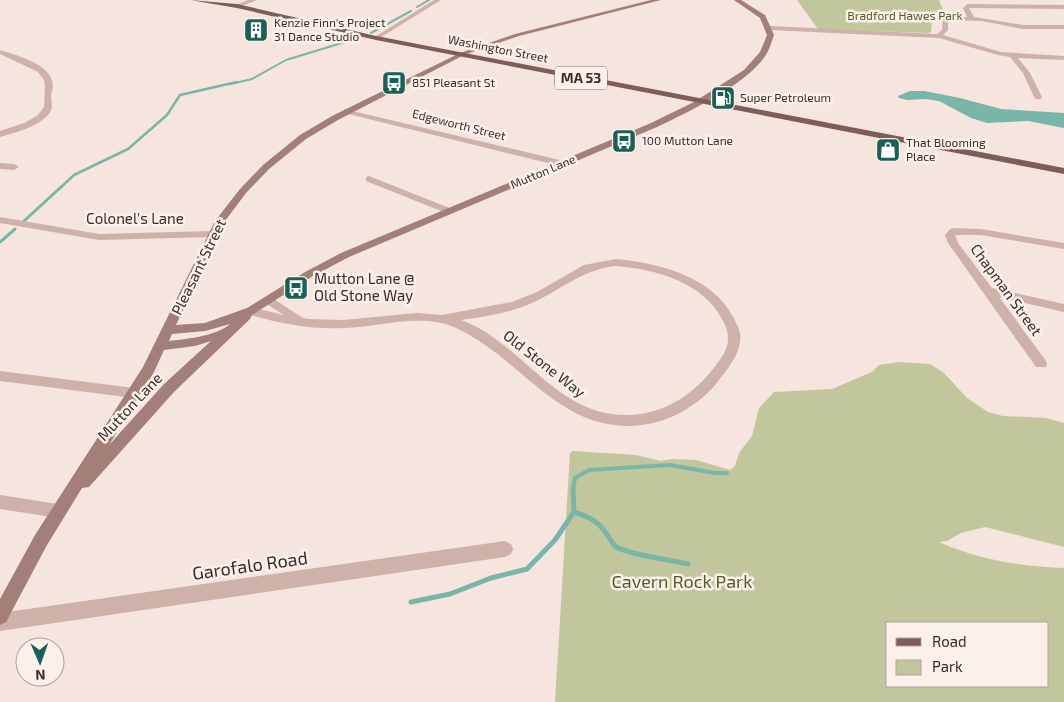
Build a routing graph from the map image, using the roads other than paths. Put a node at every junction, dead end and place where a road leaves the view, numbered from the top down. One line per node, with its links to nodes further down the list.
1 (193, 0): 6 (main road, Washington Street / MA 53)
2 (254, 0): 6 (street)
3 (438, 0): 12 (street)
4 (658, 0): 14 (street, Pleasant Street)
5 (737, 0): 10 (street)
6 (237, 6): 12 (main road, Washington Street / MA 53)
7 (1064, 6): 8 (street)
8 (971, 18): 9 (street); 11 (street)
9 (1064, 27)
10 (770, 28): 11 (street); 18 (street, Mutton Lane)
11 (939, 36): 15 (street)
12 (376, 38): 14 (main road, Washington Street / MA 53)
13 (0, 52): 20 (street)
14 (462, 54): 18 (main road, Washington Street / MA 53); 19 (street, Pleasant Street)
15 (1013, 56): 16 (street); 17 (street)
16 (1064, 60)
17 (1038, 97)
18 (700, 102): 21 (street, Mutton Lane); 24 (main road, Washington Street / MA 53)
19 (347, 111): 21 (street, Edgeworth Street); 28 (street, Pleasant Street)
20 (0, 134)
21 (564, 164): 26 (street, Mutton Lane)
22 (0, 166): 23 (street)
23 (14, 167)
24 (1064, 171)
25 (369, 179): 26 (street)
26 (449, 211): 31 (street, Mutton Lane)
27 (0, 220): 28 (street, Colonel's Lane)
28 (212, 234): 36 (street, Pleasant Street)
29 (1064, 246): 30 (street, Chapman Street)
30 (987, 291): 32 (street); 39 (street, Chapman Street)
31 (269, 300): 33 (street, Mutton Lane); 35 (street, Old Stone Way)
32 (1064, 308)
33 (252, 311): 35 (street, Old Stone Way); 36 (street, Mutton Lane); 37 (street, Mutton Lane)
34 (444, 319): 34 (street, Old Stone Way); 35 (street, Old Stone Way)
35 (302, 320)
36 (169, 330): 38 (street, Pleasant Street)
37 (232, 330): 38 (street, Mutton Lane); 43 (street, Mutton Lane)
38 (161, 346): 41 (street, Pleasant Street)
39 (1041, 364)
40 (0, 376): 41 (street)
41 (134, 393): 43 (street, Pleasant Street)
42 (0, 502): 43 (street)
43 (58, 511): 45 (street, Pleasant Street)
44 (505, 549): 46 (street, Garofalo Road)
45 (0, 616)
46 (0, 622)

